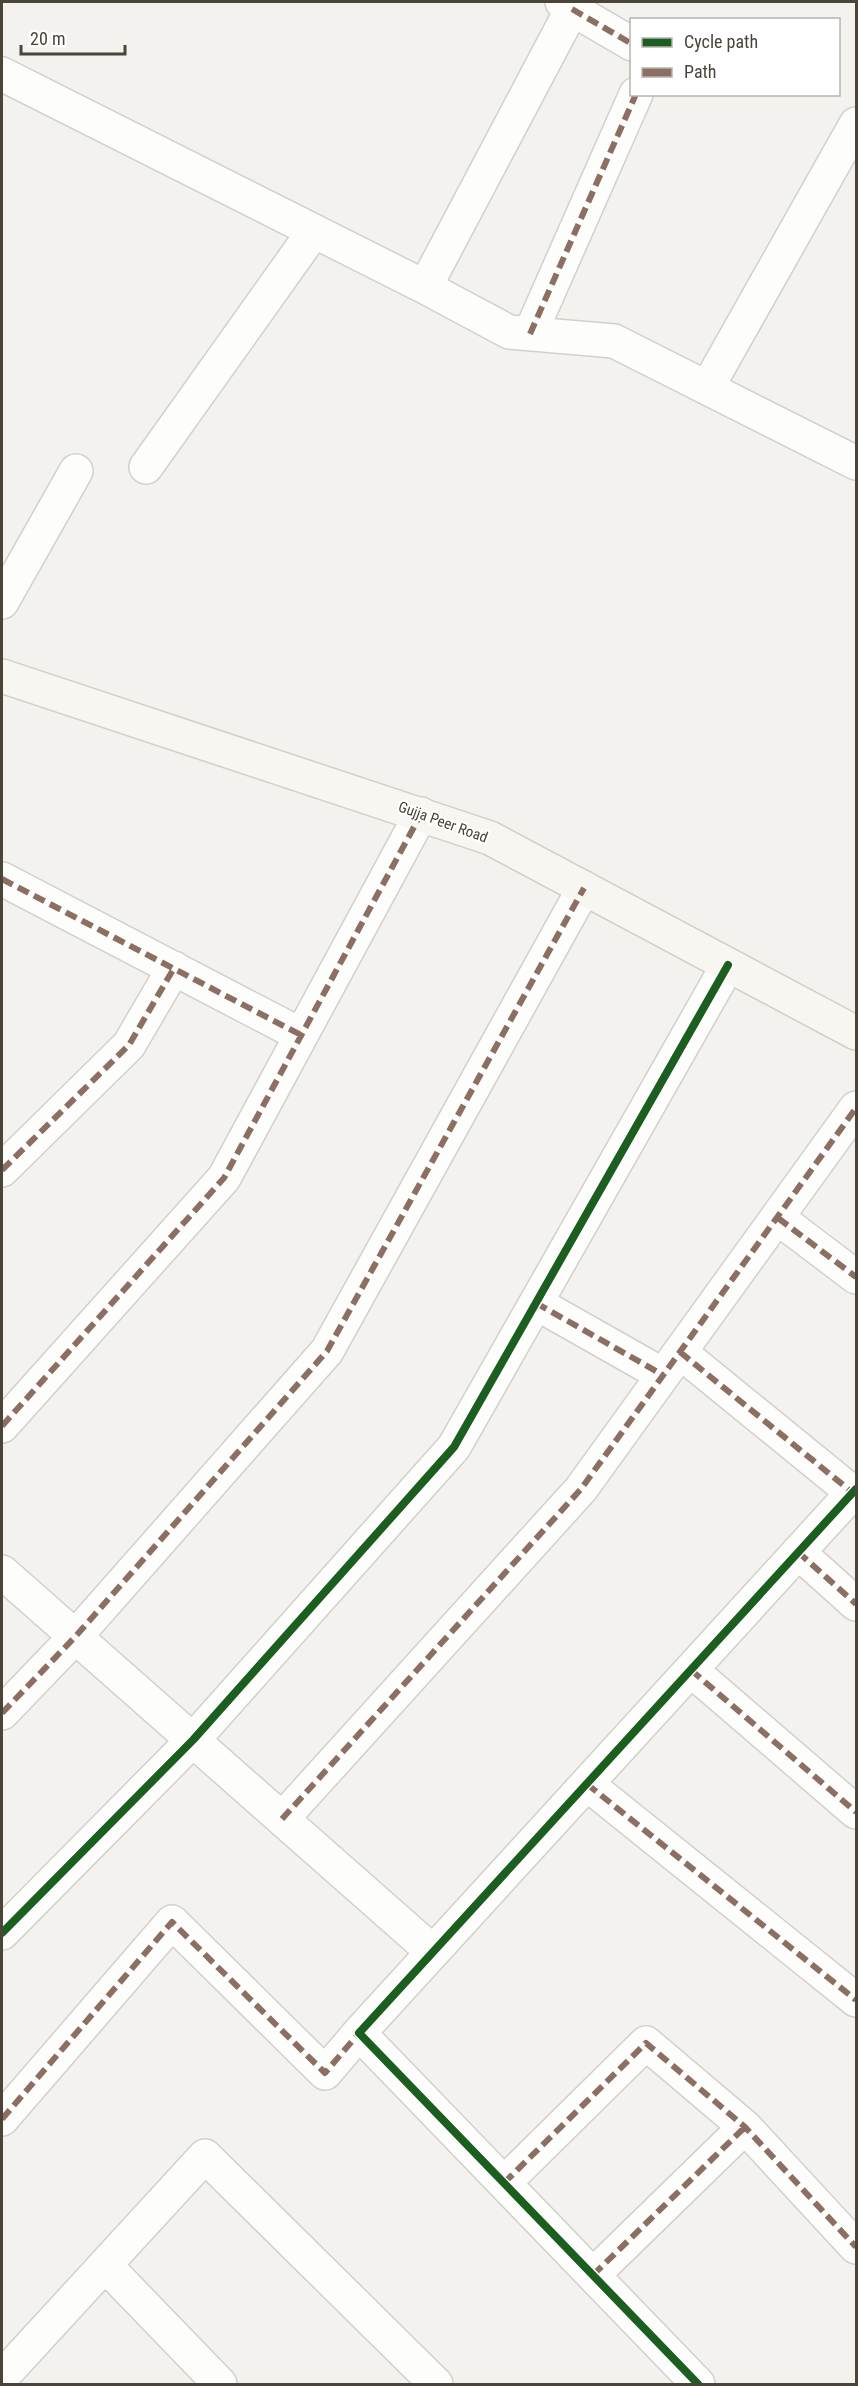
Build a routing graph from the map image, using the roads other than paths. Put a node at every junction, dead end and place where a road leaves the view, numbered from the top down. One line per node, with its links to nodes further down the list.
1 (567, 5): 2 (street); 7 (street)
2 (630, 44)
3 (2, 74): 6 (street)
4 (635, 96): 8 (street)
5 (856, 124): 9 (street)
6 (314, 231): 7 (street); 11 (street)
7 (425, 287): 8 (street)
8 (530, 334): 9 (street)
9 (708, 388): 10 (street)
10 (856, 463)
11 (146, 467)
12 (76, 471): 13 (street)
13 (2, 602)
14 (2, 676): 15 (street, Gujja Peer Road)
15 (421, 814): 17 (street, Gujja Peer Road); 21 (street)
16 (2, 879): 19 (street)
17 (584, 888): 18 (street, Gujja Peer Road); 33 (street)
18 (728, 965): 20 (street, Gujja Peer Road); 26 (street)
19 (174, 968): 21 (street); 23 (street)
20 (856, 1033)
21 (301, 1035): 28 (street)
22 (856, 1108): 24 (street)
23 (2, 1170)
24 (777, 1218): 25 (street); 27 (street)
25 (856, 1277)
26 (536, 1303): 27 (street); 36 (street)
27 (671, 1364): 29 (street); 39 (street)
28 (2, 1426)
29 (855, 1491): 30 (street)
30 (798, 1552): 32 (street); 34 (street)
31 (2, 1572): 33 (street)
32 (856, 1604)
33 (75, 1637): 35 (street); 36 (street)
34 (691, 1670): 37 (street); 38 (street)
35 (2, 1713)
36 (193, 1740): 39 (street); 40 (street)
37 (587, 1784): 41 (street); 42 (street)
38 (856, 1812)
39 (282, 1819): 41 (street)
40 (2, 1933)
41 (433, 1952): 43 (street)
42 (856, 2000)
43 (359, 2033): 44 (street); 46 (street)
44 (2, 2120)
45 (745, 2127): 46 (street); 47 (street); 49 (street)
46 (504, 2183): 49 (street)
47 (856, 2247)
48 (105, 2265): 50 (street); 51 (street); 52 (street)
49 (593, 2275): 53 (street)
50 (2, 2377)
51 (220, 2385)
52 (436, 2385)
53 (698, 2385)

